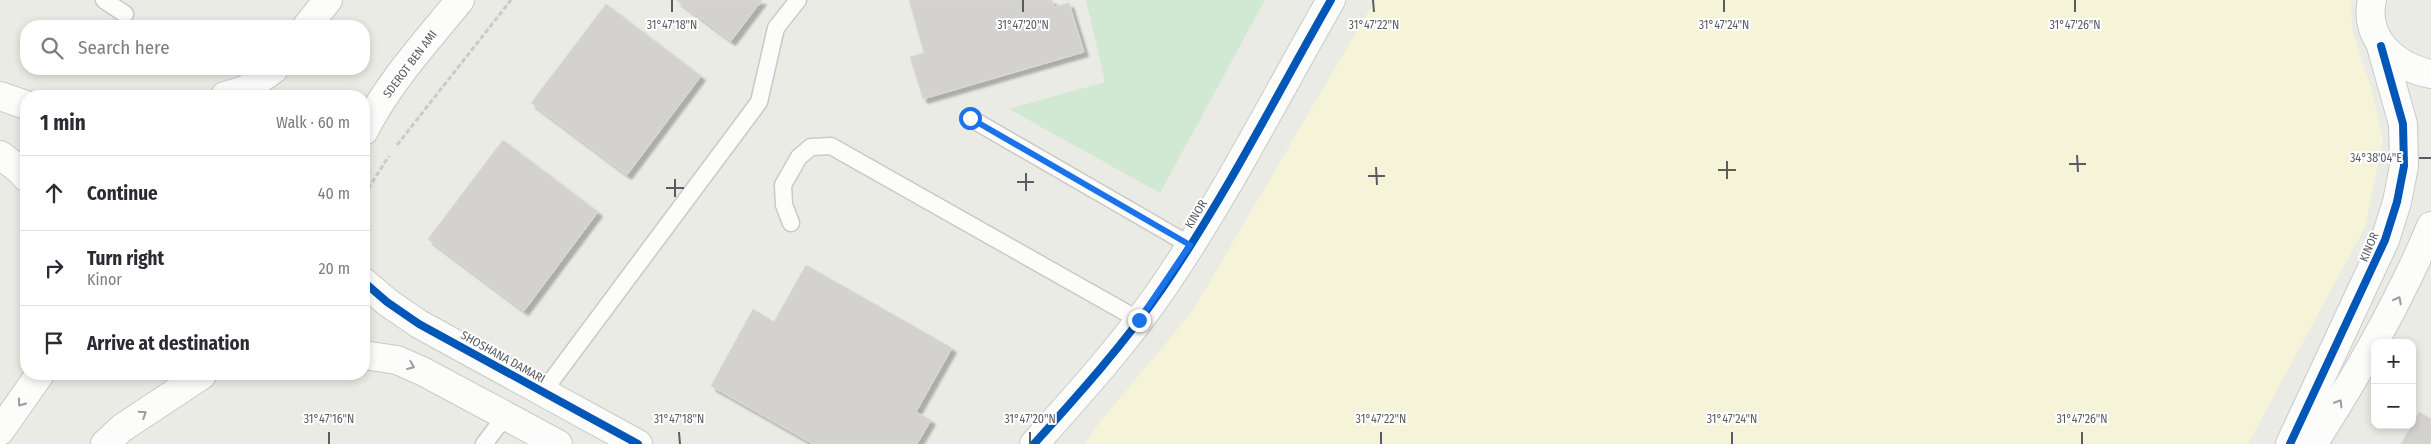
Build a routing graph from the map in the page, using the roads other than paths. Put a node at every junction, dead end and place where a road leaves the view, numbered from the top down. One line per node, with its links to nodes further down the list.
1 (104, 0): 7 (lane)
2 (328, 0): 8 (street)
3 (460, 0): 15 (street, SDEROT BEN AMI)
4 (798, 0): 28 (lane)
5 (1331, 0): 21 (street, KINOR)
6 (2372, 0): 9 (street, KINOR)
7 (125, 14)
8 (312, 20)
9 (2381, 46): 10 (street); 36 (street, KINOR)
10 (2431, 74)
11 (266, 75): 12 (street)
12 (245, 90)
13 (0, 96): 14 (street)
14 (20, 104)
15 (370, 118)
16 (970, 118): 21 (lane)
17 (0, 155): 18 (street)
18 (20, 170)
19 (791, 223): 24 (lane)
20 (2431, 226): 22 (street)
21 (1190, 245): 24 (street, KINOR)
22 (2421, 275): 37 (street, one-way to 22)
23 (370, 287): 28 (street, SHOSHANA DAMARI)
24 (1139, 320): 35 (street, KINOR)
25 (370, 356): 29 (street, one-way to 29)
26 (36, 380): 30 (street, one-way to 30)
27 (193, 380): 31 (street, one-way to 27)
28 (543, 392): 34 (street, SHOSHANA DAMARI)
29 (506, 415): 32 (lane); 33 (street)
30 (0, 431)
31 (105, 444)
32 (484, 444)
33 (558, 444)
34 (638, 444)
35 (1034, 444)
36 (2290, 444)
37 (2313, 444)

